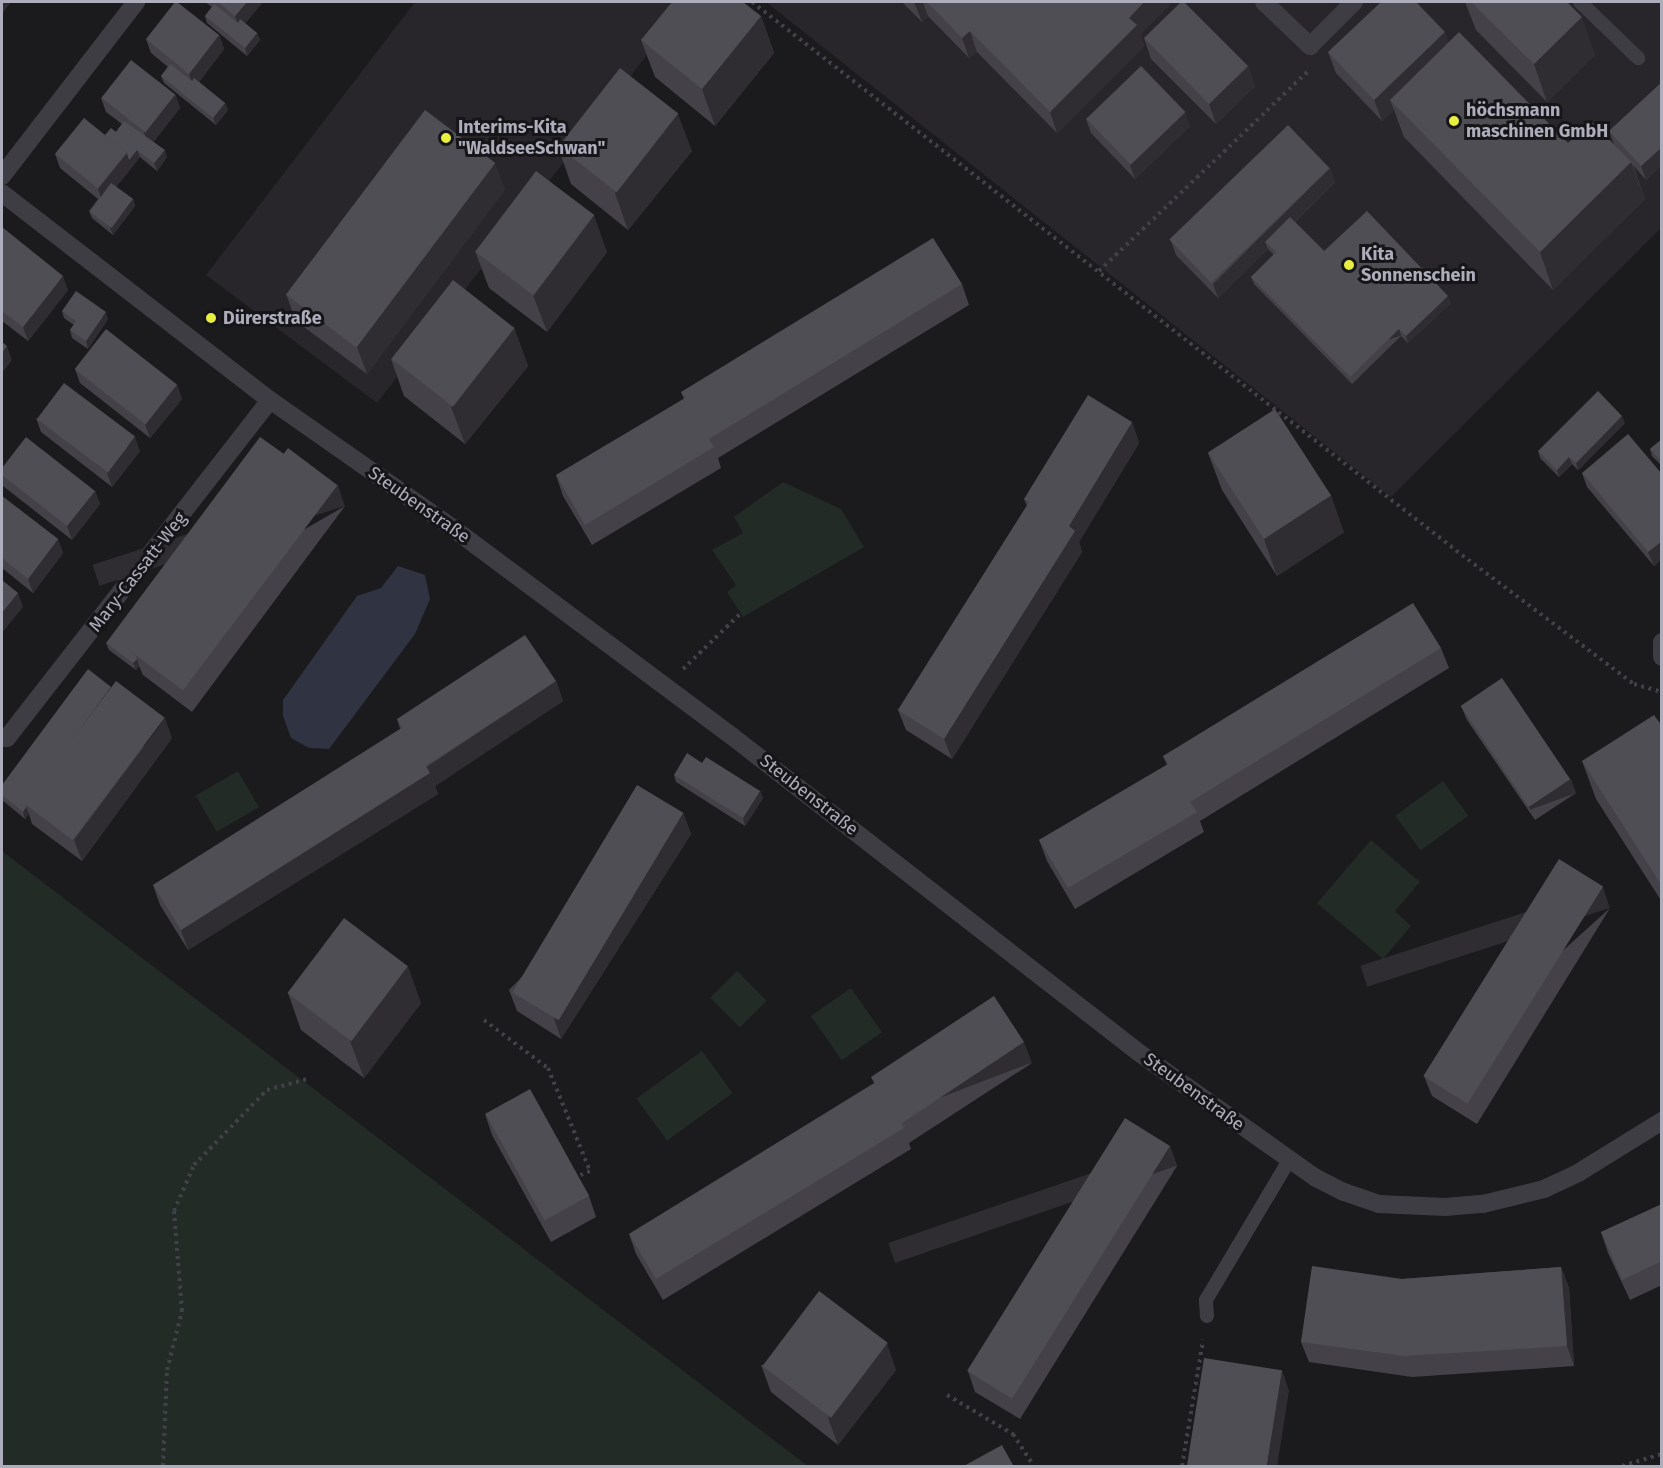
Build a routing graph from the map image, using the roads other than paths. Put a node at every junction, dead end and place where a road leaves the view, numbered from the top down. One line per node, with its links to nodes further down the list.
1 (136, 2): 6 (street)
2 (1264, 2): 3 (street)
3 (1354, 2)
4 (1580, 2): 5 (lane)
5 (1638, 58)
6 (2, 176)
7 (2, 194): 8 (street, Steubenstraße)
8 (270, 400): 11 (street, Mary-Cassatt-Weg); 13 (street, Steubenstraße)
9 (1662, 642): 10 (street)
10 (1662, 657)
11 (2, 738)
12 (1662, 1121): 13 (street, Steubenstraße)
13 (1289, 1160): 14 (lane)
14 (1207, 1317)

